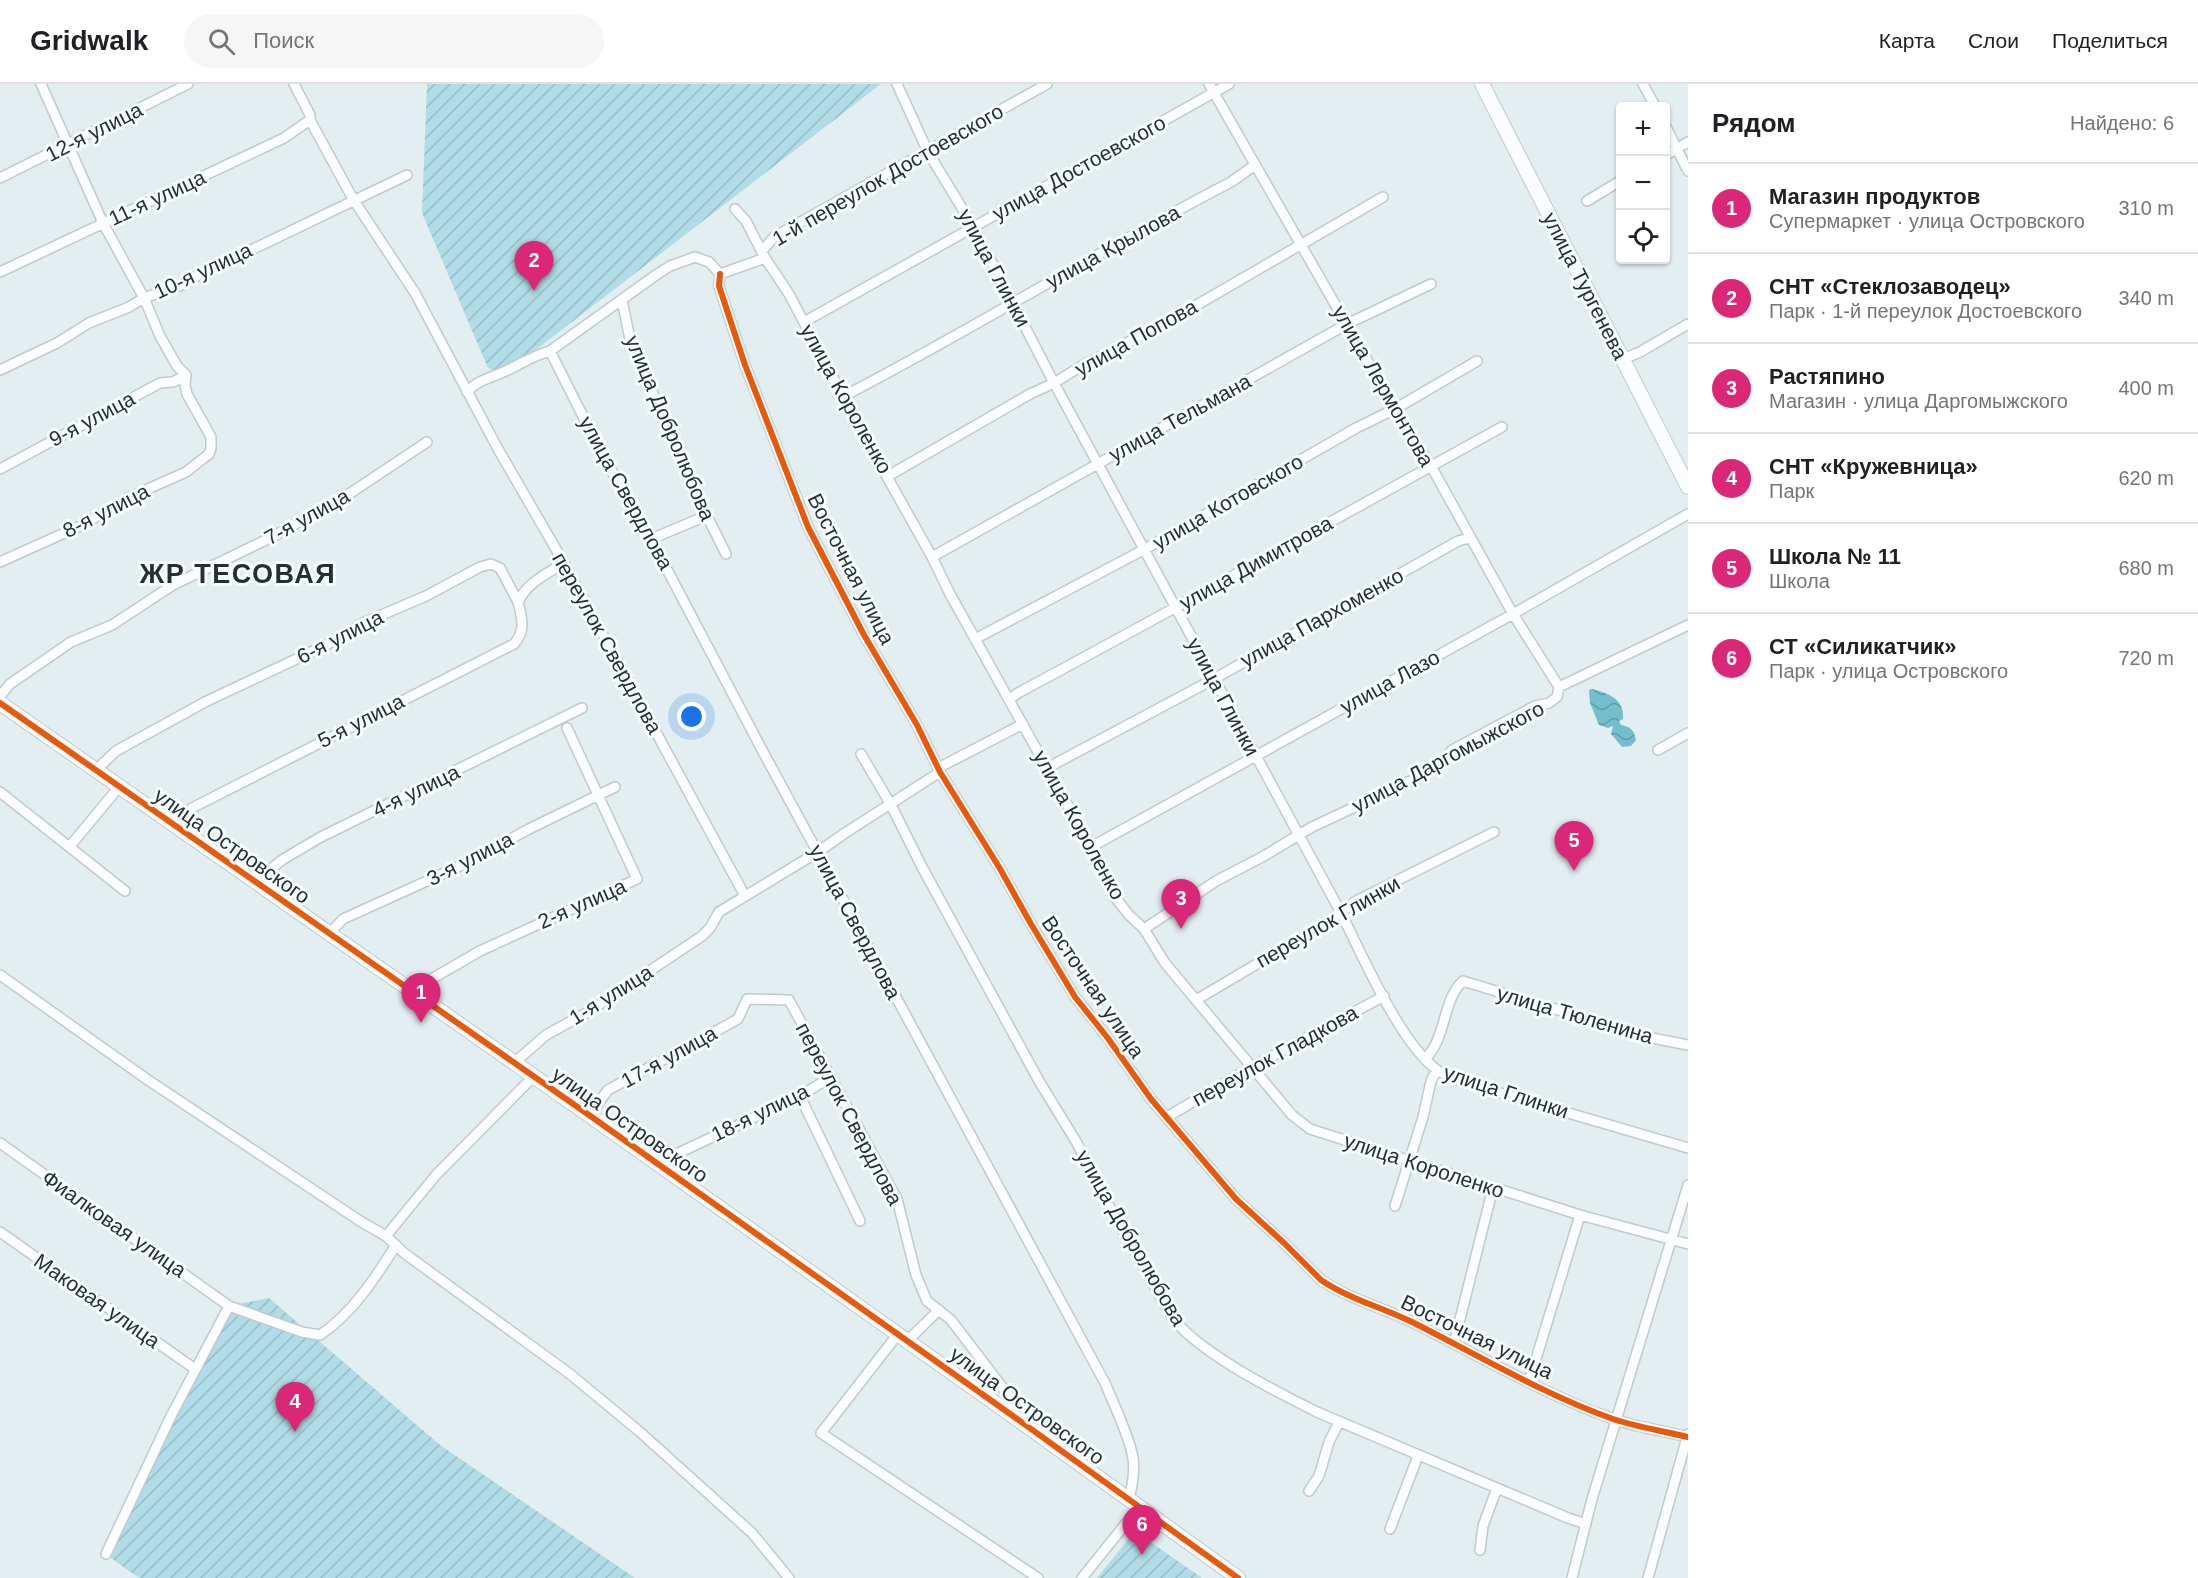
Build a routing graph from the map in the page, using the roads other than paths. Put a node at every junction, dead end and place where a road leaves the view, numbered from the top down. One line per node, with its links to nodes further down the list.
1 (41, 84): 14 (street)
2 (188, 84): 14 (street, 12-я улица)
3 (294, 84): 11 (street, переулок Свердлова)
4 (897, 84): 16 (street, улица Глинки)
5 (1047, 84): 16 (street, 1-й переулок Достоевского)
6 (1228, 84): 9 (street, улица Достоевского)
7 (1482, 84): 41 (street, улица Тургенева)
8 (1643, 84): 10 (street)
9 (1211, 88): 18 (street, улица Лермонтова); 28 (street, улица Достоевского)
10 (1653, 102)
11 (310, 120): 24 (street, переулок Свердлова); 27 (street, 11-я улица)
12 (1670, 136): 15 (street)
13 (1688, 142): 15 (street)
14 (69, 145): 21 (street, 12-я улица); 27 (street)
15 (1677, 149): 17 (street); 19 (street)
16 (928, 152): 28 (street, улица Глинки); 30 (street, 1-й переулок Достоевского)
17 (1670, 153)
18 (1255, 165): 29 (street, улица Лермонтова); 36 (street, улица Крылова)
19 (1688, 171)
20 (407, 175): 24 (street, 10-я улица)
21 (0, 178)
22 (1616, 183): 25 (street)
23 (1383, 197): 29 (street, улица Попова)
24 (353, 199): 34 (street, 10-я улица); 46 (street, переулок Свердлова)
25 (1587, 201)
26 (735, 209): 30 (street, улица Короленко)
27 (103, 223): 31 (street, 11-я улица); 34 (street)
28 (974, 228): 36 (street, улица Глинки); 37 (street, улица Достоевского)
29 (1299, 244): 38 (street, улица Лермонтова); 45 (street, улица Попова)
30 (763, 254): 32 (street, 1-й переулок Достоевского); 37 (street, улица Короленко)
31 (0, 272)
32 (720, 274): 35 (street); 84 (street, Восточная улица)
33 (1431, 284): 38 (street, улица Тельмана)
34 (144, 298): 43 (street, 10-я улица); 44 (street)
35 (622, 300): 40 (street); 57 (street, улица Добролюбова)
36 (1014, 304): 45 (street, улица Глинки); 47 (street, улица Крылова)
37 (804, 322): 47 (street, улица Короленко)
38 (1347, 324): 48 (street, улица Лермонтова); 51 (street, улица Тельмана)
39 (1688, 324): 41 (street)
40 (550, 351): 46 (street); 59 (street, улица Свердлова)
41 (1623, 359): 55 (street, улица Тургенева)
42 (1477, 361): 48 (street, улица Котовского)
43 (0, 370)
44 (186, 375): 53 (street, 9-я улица); 63 (street, 8-я улица)
45 (1054, 383): 51 (street, улица Глинки); 54 (street, улица Попова)
46 (467, 392): 64 (street, переулок Свердлова)
47 (844, 396): 54 (street, улица Короленко)
48 (1395, 409): 52 (street, улица Лермонтова); 60 (street, улица Котовского)
49 (1502, 427): 52 (street, улица Димитрова)
50 (427, 442): 72 (street, 7-я улица)
51 (1099, 464): 60 (street, улица Глинки); 62 (street, улица Тельмана)
52 (1431, 466): 58 (street, улица Лермонтова); 66 (street, улица Димитрова)
53 (0, 469)
54 (888, 476): 62 (street, улица Короленко)
55 (1688, 488)
56 (1688, 514): 67 (street, улица Лазо)
57 (706, 516): 59 (street); 61 (street, улица Добролюбова)
58 (1470, 538): 67 (street, улица Лермонтова); 70 (street, улица Пархоменко)
59 (651, 539): 95 (street, улица Свердлова)
60 (1145, 549): 66 (street, улица Глинки); 69 (street, улица Котовского)
61 (726, 554)
62 (932, 557): 69 (street, улица Короленко)
63 (0, 562)
64 (564, 563): 65 (street); 98 (street, переулок Свердлова)
65 (519, 602): 83 (street, 6-я улица); 90 (street, 5-я улица)
66 (1176, 609): 70 (street, улица Глинки); 73 (street, улица Димитрова)
67 (1513, 614): 71 (street, улица Лермонтова); 81 (street, улица Лазо)
68 (1688, 625): 71 (street, улица Даргомыжского)
69 (975, 639): 73 (street, улица Короленко)
70 (1214, 679): 81 (street, улица Глинки); 82 (street, улица Пархоменко)
71 (1559, 687): 92 (street, улица Даргомыжского)
72 (0, 696)
73 (1010, 699): 76 (street, улица Короленко)
74 (0, 703): 83 (street, улица Островского)
75 (582, 708): 96 (street, 4-я улица)
76 (1023, 724): 82 (street, улица Короленко); 84 (street, 1-я улица)
77 (567, 728): 88 (street, 2-я улица)
78 (1688, 734): 79 (street)
79 (1658, 750)
80 (861, 754): 89 (street, улица Добролюбова)
81 (1256, 757): 92 (street, улица Глинки); 94 (street, улица Лазо)
82 (1047, 768): 94 (street, улица Короленко)
83 (96, 770): 85 (street, улица Островского)
84 (939, 770): 89 (street, 1-я улица); 116 (street, Восточная улица)
85 (119, 787): 90 (street, улица Островского); 93 (street)
86 (615, 787): 88 (street, 3-я улица)
87 (0, 792): 93 (street)
88 (598, 795): 101 (street, 3-я улица); 103 (street, 2-я улица)
89 (891, 805): 95 (street, 1-я улица); 139 (street, улица Добролюбова)
90 (175, 826): 96 (street, улица Островского)
91 (1494, 832): 99 (street, переулок Глинки)
92 (1298, 836): 99 (street, улица Глинки); 100 (street, улица Даргомыжского)
93 (70, 846): 97 (street)
94 (1090, 847): 100 (street, улица Короленко)
95 (818, 852): 98 (street, 1-я улица); 144 (street, улица Свердлова)
96 (255, 882): 101 (street, улица Островского)
97 (125, 891)
98 (745, 897): 109 (street, 1-я улица)
99 (1340, 911): 104 (street, улица Глинки); 106 (street, переулок Глинки)
100 (1144, 929): 106 (street, улица Короленко)
101 (329, 934): 103 (street, улица Островского)
102 (0, 975): 127 (street)
103 (416, 994): 109 (street, улица Островского)
104 (1384, 996): 108 (street, улица Глинки); 110 (street, переулок Гладкова)
105 (747, 999): 113 (street, переулок Свердлова); 115 (street, 17-я улица)
106 (1196, 1000): 110 (street, улица Короленко)
107 (1688, 1045): 108 (street, улица Тюленина)
108 (1425, 1059): 111 (street, улица Глинки)
109 (514, 1064): 112 (street, улица Островского)
110 (1252, 1068): 116 (street, переулок Гладкова); 119 (street, улица Короленко)
111 (1437, 1070): 118 (street, улица Глинки); 119 (street)
112 (533, 1077): 115 (street, улица Островского); 127 (street)
113 (831, 1077): 114 (street, 18-я улица); 132 (street, переулок Свердлова)
114 (800, 1096): 120 (street, 18-я улица); 125 (street)
115 (589, 1115): 120 (street, улица Островского)
116 (1167, 1117): 134 (street, Восточная улица)
117 (0, 1143): 131 (street, Фиалковая улица)
118 (1688, 1148)
119 (1408, 1160): 122 (street, улица Короленко); 123 (street)
120 (657, 1163): 133 (street, улица Островского)
121 (1688, 1185): 128 (street)
122 (1493, 1188): 124 (street, улица Короленко); 134 (street)
123 (1395, 1206)
124 (1580, 1215): 128 (street, улица Короленко); 136 (street)
125 (861, 1221)
126 (0, 1232): 135 (street, Маковая улица)
127 (386, 1236): 130 (street)
128 (1672, 1239): 129 (street, улица Короленко); 138 (street)
129 (1688, 1244)
130 (396, 1245): 131 (street, Фиалковая улица); 149 (street)
131 (229, 1305): 135 (street)
132 (939, 1310): 133 (street); 137 (street, переулок Свердлова)
133 (902, 1337): 137 (street, улица Островского); 150 (street)
134 (1454, 1343): 136 (street, Восточная улица)
135 (195, 1369): 148 (street)
136 (1529, 1382): 138 (street, Восточная улица)
137 (1013, 1416): 144 (street, улица Островского)
138 (1616, 1420): 140 (street, Восточная улица); 145 (street)
139 (1339, 1422): 141 (street, улица Добролюбова); 143 (street)
140 (1688, 1436): 154 (street)
141 (1418, 1456): 142 (street, улица Добролюбова); 146 (street)
142 (1497, 1488): 145 (street, улица Добролюбова); 147 (street)
143 (1309, 1491)
144 (1134, 1504): 151 (street); 152 (street, улица Островского)
145 (1586, 1524): 153 (street)
146 (1390, 1529)
147 (1480, 1550)
148 (106, 1554)
149 (789, 1578)
150 (1038, 1578)
151 (1082, 1578)
152 (1238, 1578)
153 (1572, 1578)
154 (1648, 1578)

